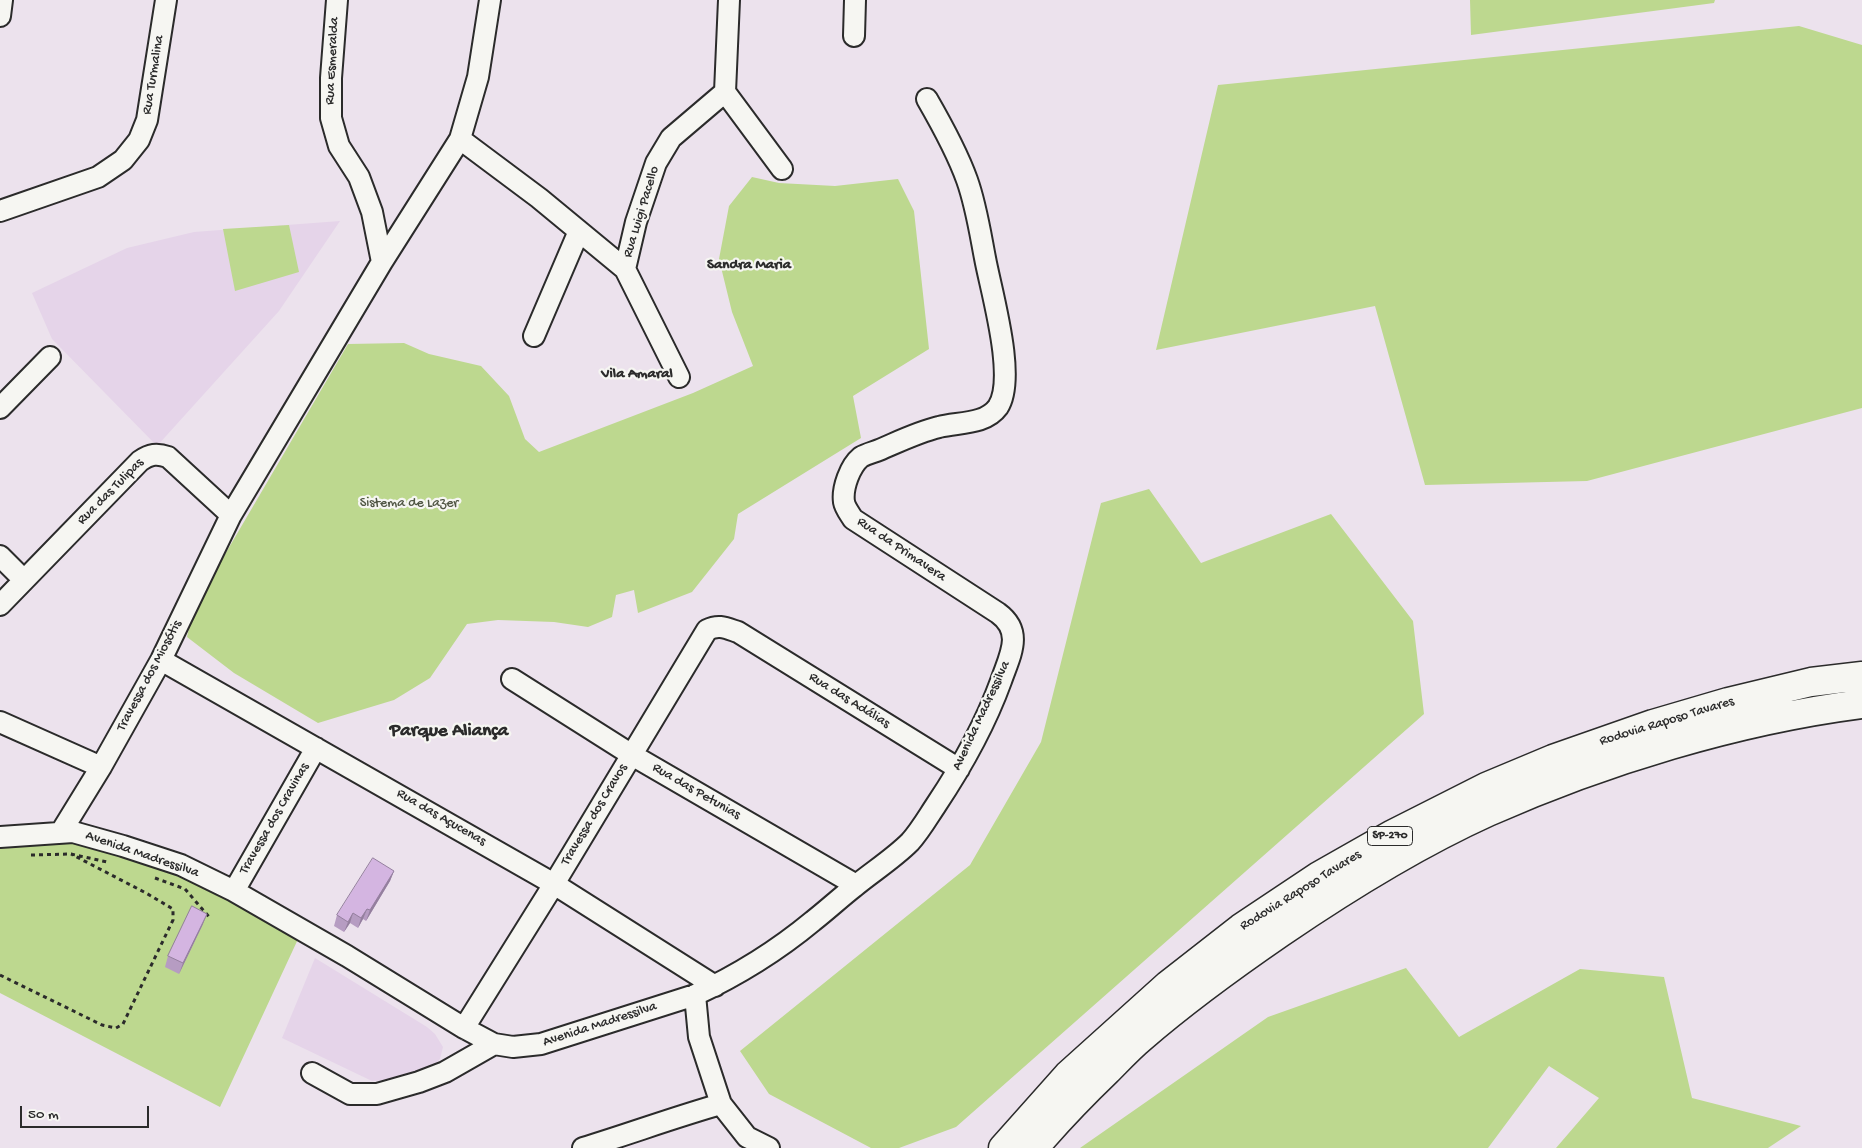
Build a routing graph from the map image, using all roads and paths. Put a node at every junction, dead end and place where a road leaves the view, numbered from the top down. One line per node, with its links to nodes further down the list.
1 (2, 0): 7 (street)
2 (166, 0): 13 (street, Rua Turmalina)
3 (337, 0): 15 (street, Rua Esmeralda)
4 (490, 0): 11 (street, Travessa dos Miosótis)
5 (729, 0): 9 (street)
6 (855, 0): 8 (street)
7 (0, 16)
8 (854, 36)
9 (725, 92): 12 (street); 16 (street, Rua Luigi Pacello)
10 (927, 99): 25 (street, Rua da Primavera)
11 (460, 139): 14 (street); 15 (street, Travessa dos Miosótis)
12 (782, 170)
13 (0, 211)
14 (579, 231): 16 (street); 17 (street)
15 (382, 262): 21 (street, Travessa dos Miosótis)
16 (625, 269): 19 (street, Rua Luigi Pacello)
17 (534, 336)
18 (50, 357): 20 (street)
19 (679, 377)
20 (0, 408)
21 (231, 515): 23 (street, Rua das Tulipas); 27 (street, Travessa dos Miosótis)
22 (0, 556): 23 (street)
23 (24, 580): 24 (street, Rua das Tulipas)
24 (0, 605)
25 (998, 613): 35 (street, Avenida Madressilva)
26 (738, 632): 33 (street, Travessa dos Cravos); 35 (street, Rua das Adálias)
27 (161, 660): 32 (street, Rua das Açucenas); 34 (street, Travessa dos Miosótis)
28 (1862, 676): 56 (highway, Rodovia Raposo Tavares / SP-270)
29 (512, 679): 33 (street, Rua das Petunias)
30 (1862, 704): 57 (highway, Rodovia Raposo Tavares / SP-270)
31 (0, 722): 34 (street)
32 (316, 748): 42 (street, Rua das Açucenas); 44 (street, Travessa dos Cravinas)
33 (632, 755): 42 (street, Travessa dos Cravos); 43 (street, Rua das Petunias)
34 (101, 767): 36 (street, Travessa dos Miosótis)
35 (959, 769): 43 (street, Avenida Madressilva)
36 (61, 832): 37 (street, Avenida Madressilva); 44 (street, Avenida Madressilva)
37 (0, 837)
38 (71, 854): 39 (path); 40 (path); 46 (path)
39 (26, 855)
40 (113, 864)
41 (149, 875): 45 (path)
42 (554, 884): 47 (street, Rua das Açucenas); 49 (street, Travessa dos Cravos)
43 (856, 885): 47 (street, Avenida Madressilva)
44 (234, 891): 49 (street, Avenida Madressilva)
45 (210, 918)
46 (0, 974)
47 (715, 986): 48 (street, Avenida Madressilva)
48 (695, 996): 50 (street, Avenida Madressilva); 52 (street)
49 (464, 1028): 50 (street, Avenida Madressilva)
50 (494, 1044): 51 (street)
51 (312, 1073)
52 (721, 1104): 53 (street); 55 (street)
53 (628, 1141): 54 (street)
54 (583, 1148)
55 (769, 1148)
56 (1003, 1148)
57 (1034, 1148)

